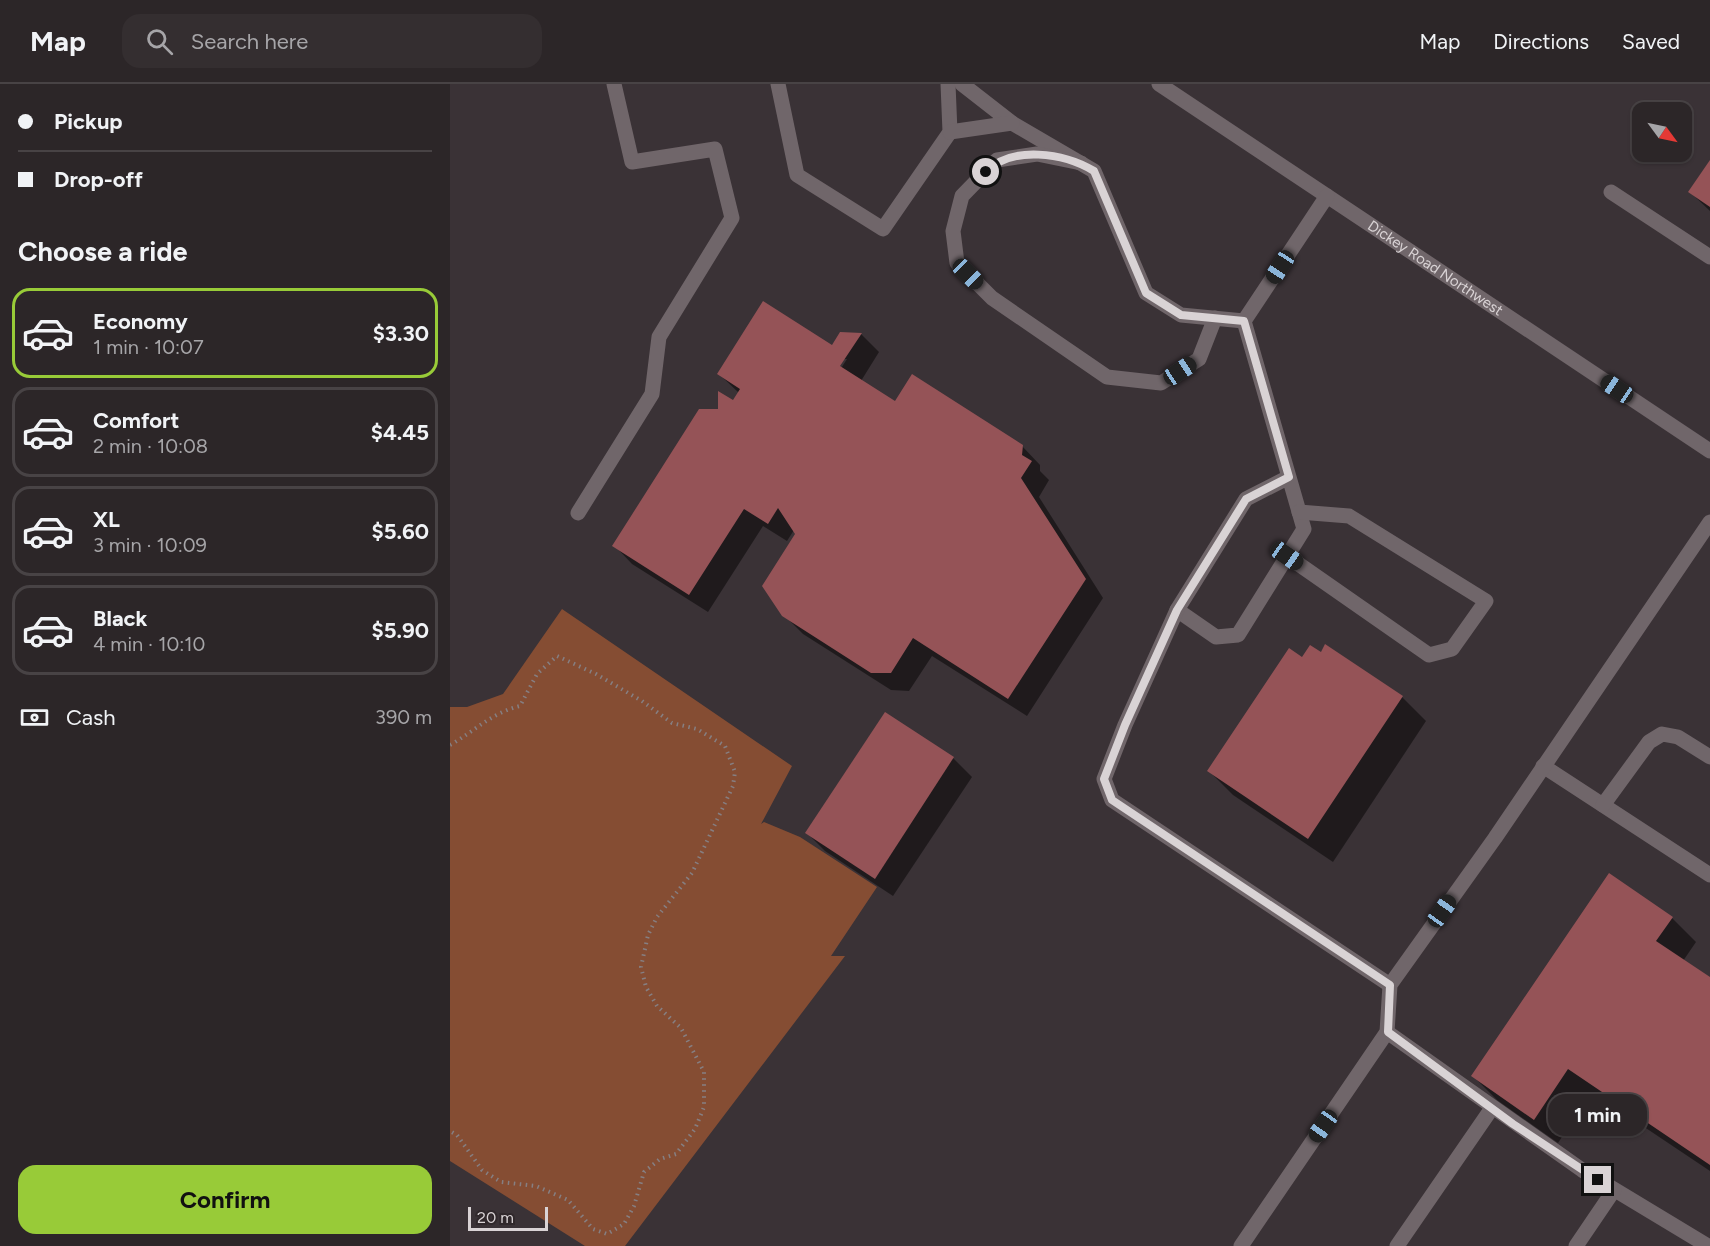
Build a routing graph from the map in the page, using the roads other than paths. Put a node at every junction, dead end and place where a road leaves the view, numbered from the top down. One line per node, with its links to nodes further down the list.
1 (614, 84): 17 (street)
2 (778, 84): 7 (street)
3 (948, 84): 7 (street)
4 (962, 84): 6 (street)
5 (1159, 84): 10 (street, Dickey Road Northwest)
6 (1012, 123): 7 (street); 8 (street)
7 (950, 132)
8 (1081, 163): 12 (street); 12 (street)
9 (1611, 192): 11 (street)
10 (1327, 196): 13 (street); 14 (street, Dickey Road Northwest)
11 (1710, 257)
12 (1215, 318): 13 (street)
13 (1244, 321): 15 (street)
14 (1710, 451)
15 (1289, 477): 16 (street); 20 (street)
16 (1299, 512): 19 (street); 19 (street)
17 (578, 513)
18 (1710, 522): 22 (street)
19 (1287, 556): 20 (street)
20 (1177, 610): 25 (street)
21 (1710, 757): 23 (street)
22 (1543, 766): 23 (street); 25 (street)
23 (1603, 805): 24 (street)
24 (1710, 874)
25 (1390, 985): 26 (street)
26 (1388, 1032): 27 (street); 29 (street)
27 (1492, 1108): 28 (street); 30 (street)
28 (1614, 1190): 31 (street); 32 (street)
29 (1241, 1246)
30 (1397, 1246)
31 (1576, 1246)
32 (1708, 1246)

